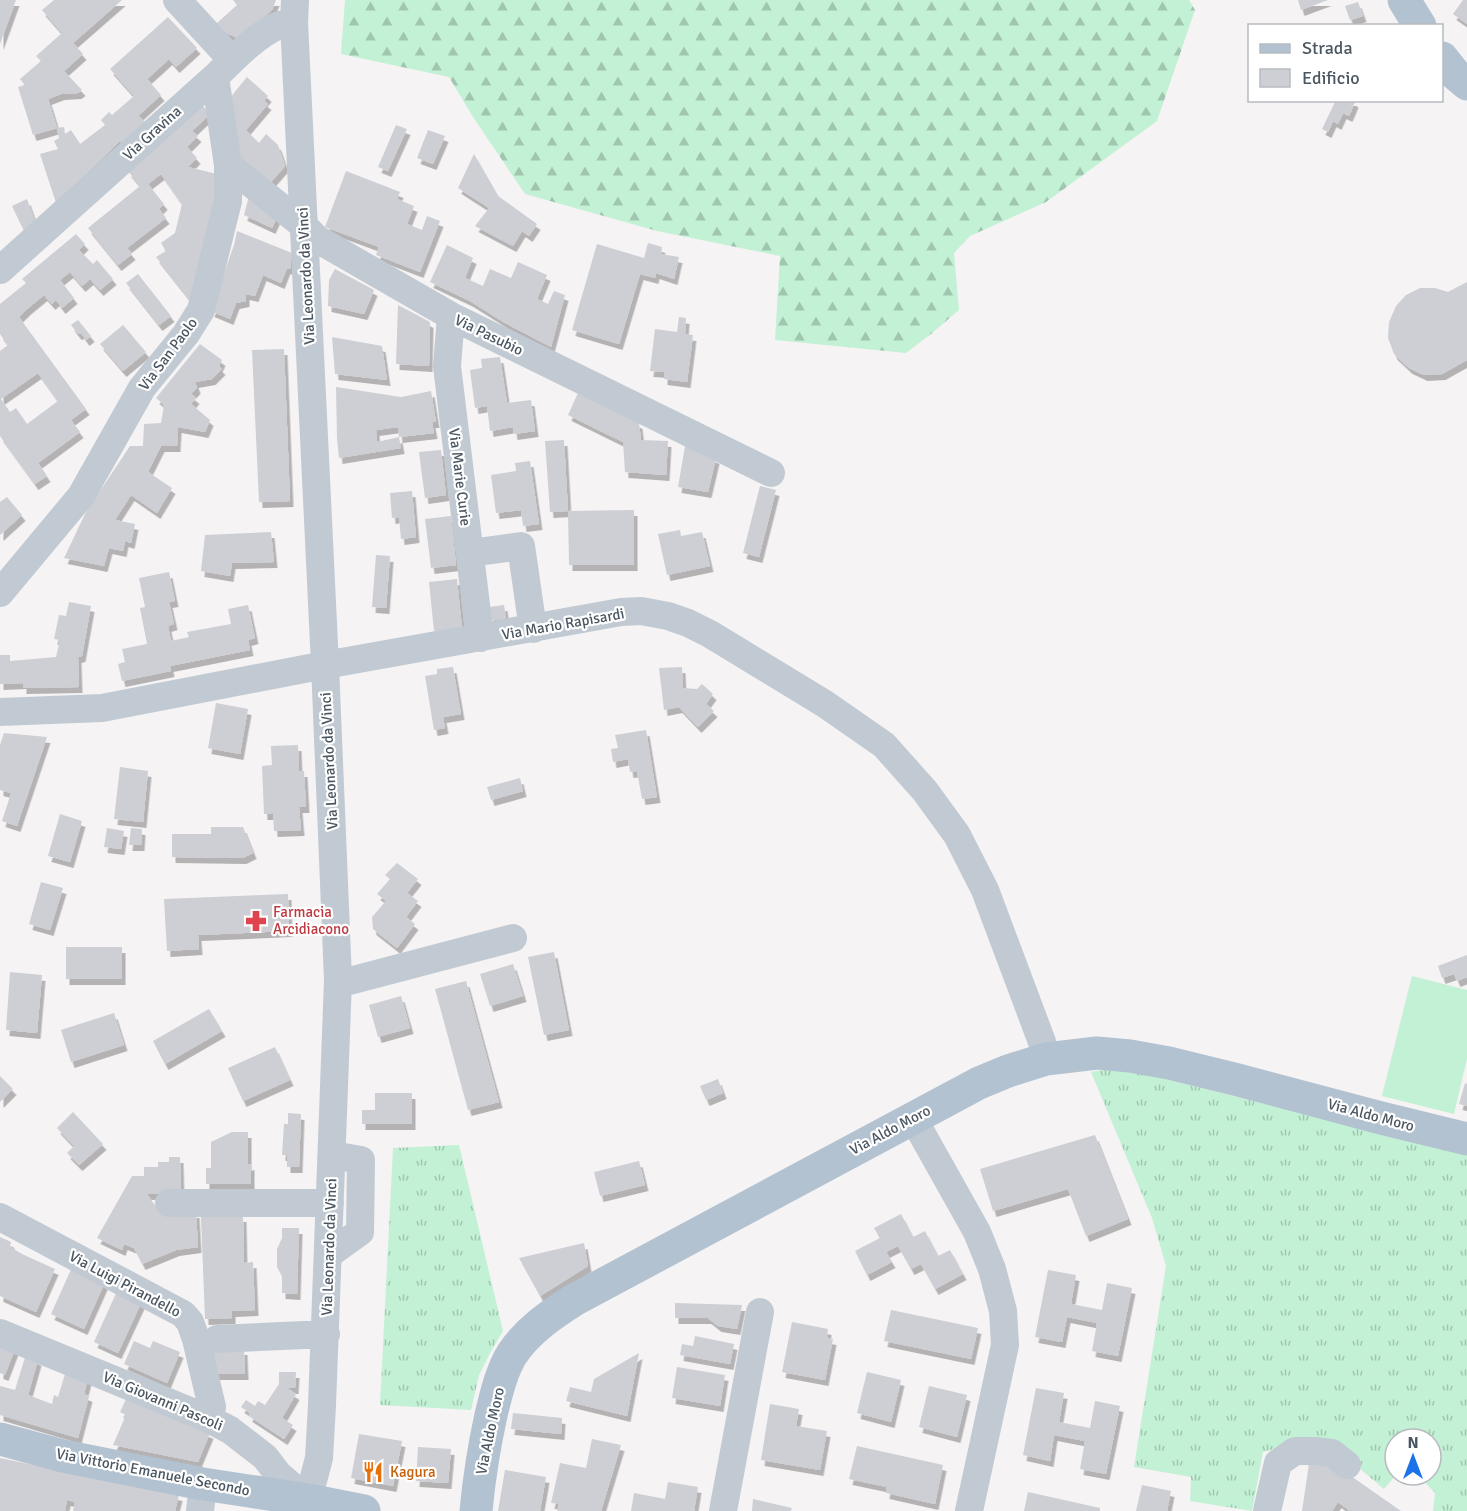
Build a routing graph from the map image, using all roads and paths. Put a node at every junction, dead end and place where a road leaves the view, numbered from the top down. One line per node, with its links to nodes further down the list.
1 (177, 0): 5 (street)
2 (1404, 0): 4 (main road)
3 (295, 11): 5 (street, Via Gravina); 7 (street, Via Leonardo da Vinci)
4 (1419, 24)
5 (224, 68): 6 (street, Via San Paolo); 8 (street, Via Gravina)
6 (228, 165): 7 (street, Via Pasubio); 12 (street, Via San Paolo)
7 (303, 225): 9 (street, Via Pasubio); 15 (street, Via Leonardo da Vinci)
8 (0, 270)
9 (451, 316): 10 (street, Via Pasubio); 11 (street, Via Marie Curie)
10 (771, 473)
11 (470, 554): 13 (street); 14 (street, Via Marie Curie)
12 (0, 593)
13 (533, 629): 14 (street, Via Mario Rapisardi); 19 (street, Via Mario Rapisardi)
14 (480, 638): 15 (street, Via Mario Rapisardi)
15 (325, 665): 16 (street, Via Mario Rapisardi); 18 (street, Via Leonardo da Vinci)
16 (0, 712)
17 (513, 938): 18 (street)
18 (338, 984): 22 (street, Via Leonardo da Vinci)
19 (1046, 1059): 20 (main road, Via Aldo Moro); 21 (main road, Via Aldo Moro)
20 (914, 1118): 37 (main road, Via Aldo Moro); 39 (street)
21 (1467, 1139)
22 (332, 1155): 24 (street, Via Leonardo da Vinci); 26 (street)
23 (169, 1203): 24 (street)
24 (330, 1203): 26 (street, Via Leonardo da Vinci)
25 (0, 1217): 31 (street, Via Luigi Pirandello)
26 (328, 1255): 29 (street, Via Leonardo da Vinci)
27 (760, 1312): 38 (street)
28 (0, 1333): 31 (street, Via Giovanni Pascoli)
29 (326, 1334): 30 (street); 35 (street, Via Leonardo da Vinci)
30 (217, 1339)
31 (209, 1419): 35 (street, Via Giovanni Pascoli)
32 (0, 1439): 34 (main road, Via Vittorio Emanuele Secondo)
33 (1347, 1465): 40 (street)
34 (201, 1497): 35 (main road, Via Vittorio Emanuele Secondo)
35 (308, 1500): 36 (main road, Via Vittorio Emanuele Secondo)
36 (364, 1511)
37 (476, 1511)
38 (723, 1511)
39 (969, 1511)
40 (1267, 1511)

